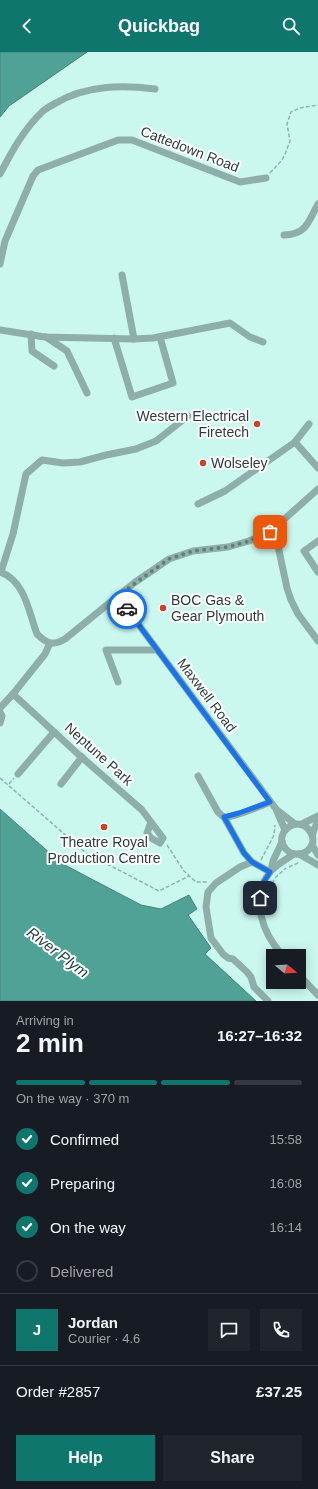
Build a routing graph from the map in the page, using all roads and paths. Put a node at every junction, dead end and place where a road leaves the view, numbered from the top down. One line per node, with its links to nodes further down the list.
1 (155, 89): 3 (street)
2 (318, 105): 4 (path)
3 (0, 174)
4 (266, 178): 7 (street, Cattedown Road)
5 (318, 204): 6 (street)
6 (284, 235)
7 (0, 264)
8 (122, 275): 14 (street)
9 (0, 330): 10 (street)
10 (31, 334): 11 (street); 16 (street)
11 (45, 337): 13 (street); 17 (street)
12 (160, 337): 13 (street); 14 (street); 15 (street)
13 (114, 338): 14 (street)
14 (134, 339)
15 (263, 342)
16 (54, 366)
17 (88, 393)
18 (188, 416): 26 (street)
19 (308, 424): 20 (street)
20 (295, 442): 21 (street); 23 (street)
21 (318, 468)
22 (318, 489): 24 (street)
23 (198, 504)
24 (270, 532): 28 (street); 29 (street)
25 (318, 541): 27 (street)
26 (0, 572): 30 (street)
27 (318, 572)
28 (118, 597): 30 (street); 31 (street, Maxwell Road)
29 (318, 641)
30 (50, 643): 33 (street)
31 (157, 650): 32 (street); 42 (street, Maxwell Road)
32 (118, 682)
33 (13, 694): 34 (street); 36 (street, Neptune Park)
34 (1, 708): 35 (street)
35 (0, 723)
36 (54, 732): 37 (street, Neptune Park); 38 (street)
37 (82, 757): 41 (street); 51 (street, Neptune Park)
38 (18, 774)
39 (198, 776): 45 (street)
40 (0, 778): 59 (path)
41 (61, 784)
42 (270, 802): 43 (street, Maxwell Road); 45 (street)
43 (276, 809): 48 (street, Maxwell Road); 49 (street, Maxwell Road)
44 (318, 816): 48 (street)
45 (224, 817): 57 (street)
46 (275, 822): 57 (path)
47 (318, 822): 50 (street)
48 (299, 824): 49 (street); 50 (street)
49 (285, 830): 52 (street)
50 (312, 834): 53 (street)
51 (162, 838): 59 (path)
52 (282, 842): 54 (street); 58 (street)
53 (312, 845): 54 (street); 55 (street)
54 (296, 854): 56 (street); 58 (street)
55 (318, 855)
56 (315, 863): 61 (path)
57 (255, 864): 58 (street); 60 (street)
58 (271, 871): 62 (street)
59 (189, 876): 60 (path)
60 (216, 883): 65 (street)
61 (267, 908)
62 (277, 949)
63 (306, 982): 64 (street)
64 (318, 995)
65 (268, 1001)

